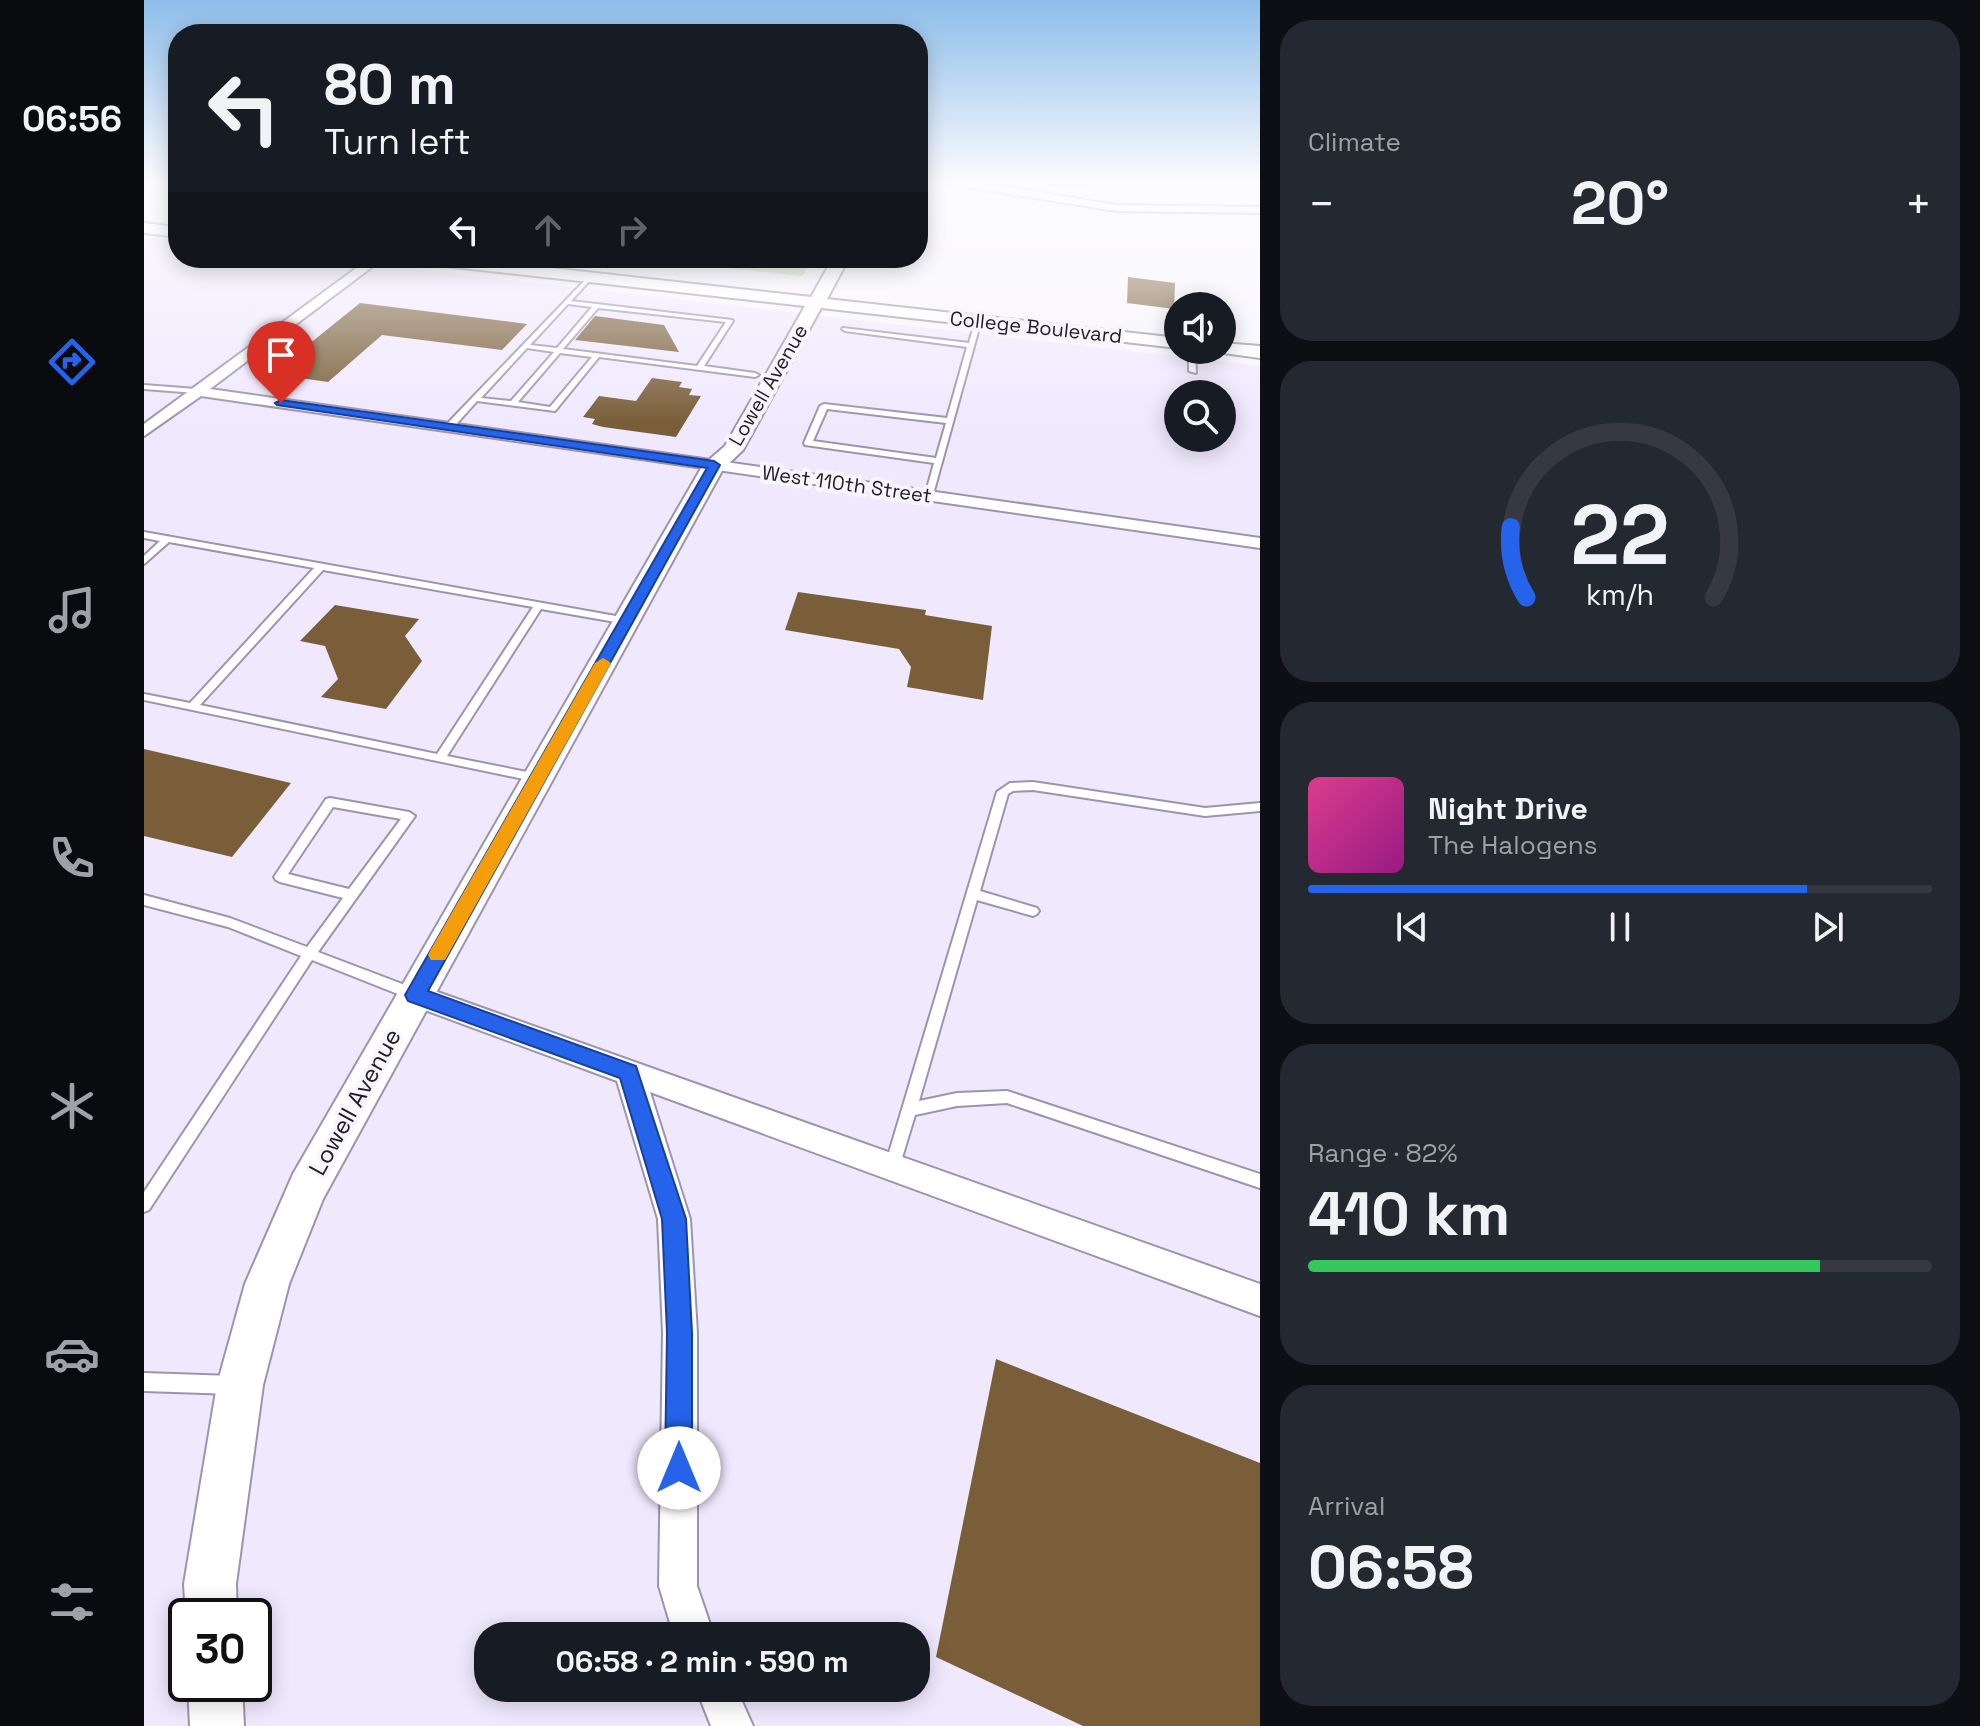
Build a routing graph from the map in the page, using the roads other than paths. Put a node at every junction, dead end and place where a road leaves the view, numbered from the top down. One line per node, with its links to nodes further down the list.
1 (364, 268): 27 (street)
2 (508, 268): 6 (street, College Boulevard)
3 (616, 268): 7 (street, College Boulevard)
4 (817, 268): 7 (street, Lowell Avenue)
5 (833, 268): 7 (street, Lowell Avenue)
6 (590, 277): 7 (street, College Boulevard); 8 (lane)
7 (810, 295): 10 (street, College Boulevard); 11 (street, College Boulevard); 25 (street, Lowell Avenue); 34 (street, Lowell Avenue)
8 (567, 302): 9 (lane); 17 (lane)
9 (597, 305): 19 (lane); 23 (lane)
10 (978, 321): 15 (street, College Boulevard); 16 (lane)
11 (1164, 327)
12 (845, 329): 16 (lane)
13 (1236, 334): 14 (street)
14 (1260, 337)
15 (1164, 341)
16 (971, 345): 30 (lane)
17 (525, 346): 19 (lane); 28 (lane)
18 (1236, 349): 20 (street)
19 (559, 350): 21 (lane); 29 (lane)
20 (1260, 352)
21 (597, 355): 23 (lane); 29 (lane)
22 (1193, 364): 24 (lane)
23 (699, 368): 25 (lane)
24 (1193, 371)
25 (755, 375): 34 (street, Lowell Avenue)
26 (144, 387): 27 (lane)
27 (196, 391): 31 (street, West 110th Street); 32 (street)
28 (475, 399): 29 (lane); 31 (lane)
29 (513, 404)
30 (950, 421): 33 (lane); 33 (lane)
31 (449, 427): 34 (street, West 110th Street)
32 (144, 431)
33 (939, 461): 35 (lane)
34 (714, 465): 35 (street, West 110th Street); 42 (street, Lowell Avenue)
35 (929, 496): 38 (street, West 110th Street)
36 (144, 535): 37 (lane)
37 (167, 539): 39 (lane); 40 (lane)
38 (1260, 543)
39 (144, 561)
40 (321, 566): 41 (lane); 44 (lane)
41 (539, 605): 42 (lane); 45 (lane)
42 (627, 621): 46 (street, Lowell Avenue)
43 (144, 697): 44 (lane)
44 (192, 707): 45 (lane)
45 (440, 758): 46 (lane)
46 (538, 778): 53 (street, Lowell Avenue)
47 (1260, 807): 48 (lane)
48 (974, 894): 51 (lane); 55 (lane)
49 (352, 895): 49 (lane); 52 (lane)
50 (144, 900): 52 (lane)
51 (1033, 911)
52 (309, 954): 53 (lane); 58 (lane)
53 (415, 995): 54 (street); 61 (street, Lowell Avenue)
54 (629, 1072): 56 (street); 63 (street)
55 (909, 1111): 56 (lane); 57 (lane)
56 (893, 1166): 59 (street)
57 (1260, 1181)
58 (144, 1205)
59 (1260, 1300)
60 (144, 1382): 61 (lane)
61 (240, 1385): 62 (street, Lowell Avenue)
62 (210, 1598)
63 (690, 1622)
64 (216, 1702): 66 (street)
65 (722, 1702): 67 (street)
66 (217, 1726)
67 (732, 1726)

